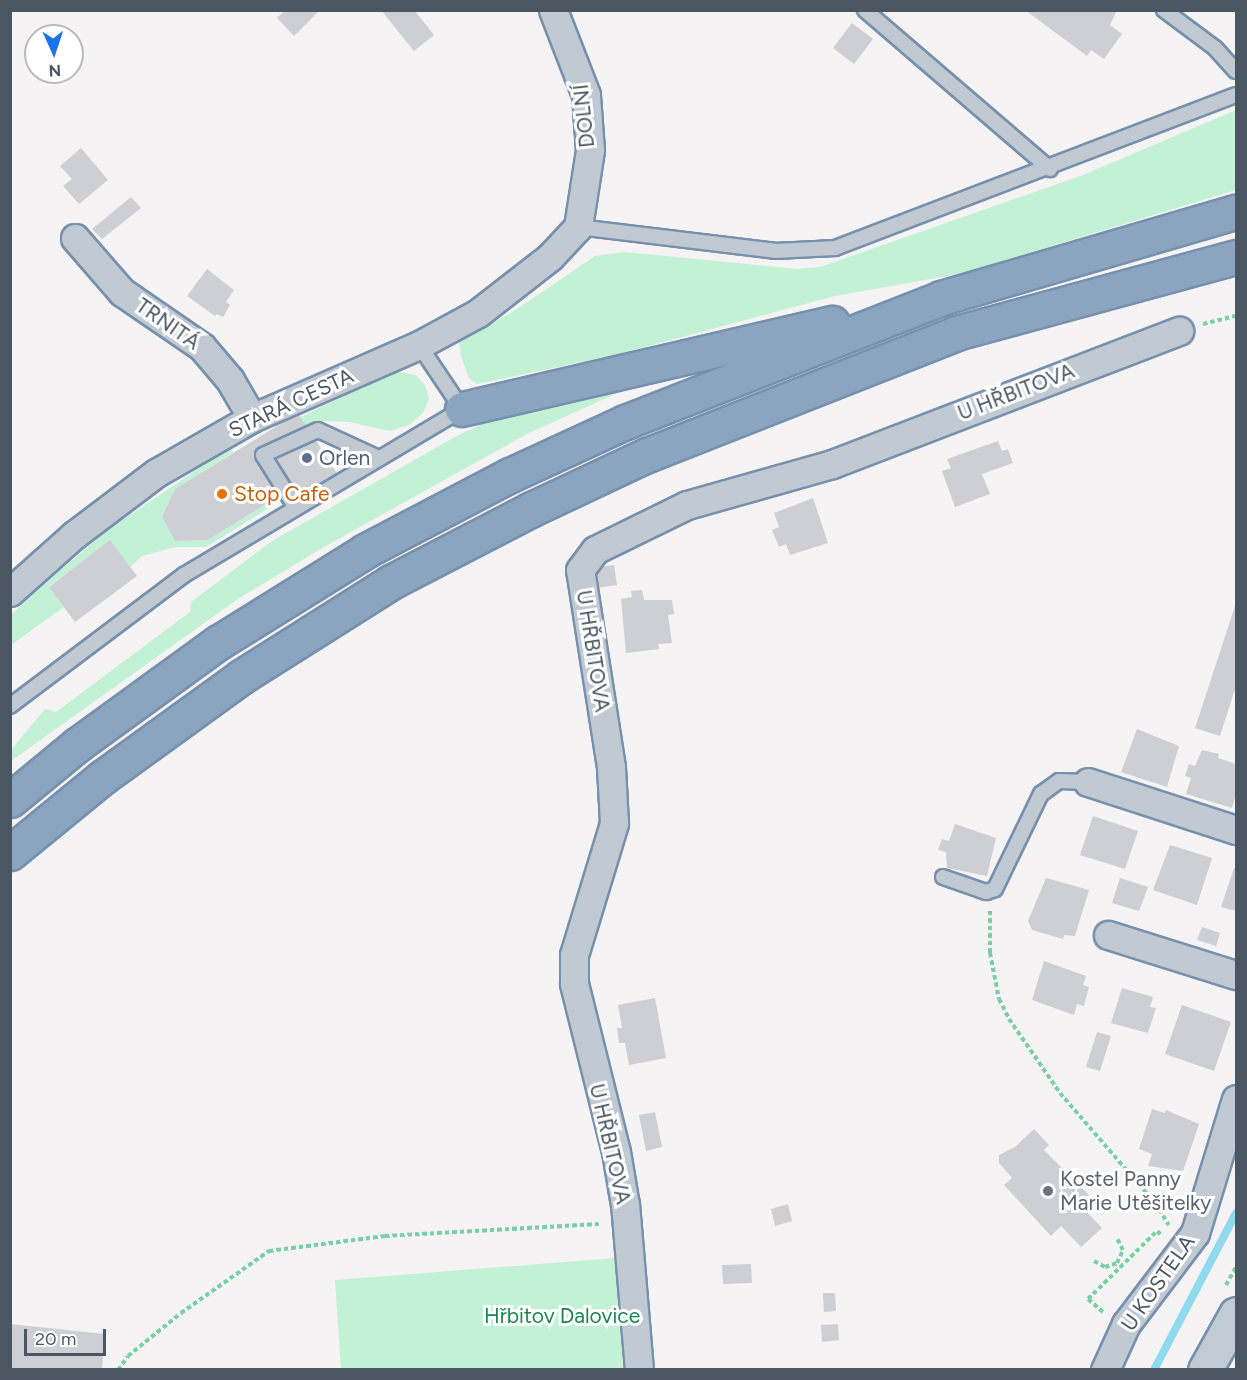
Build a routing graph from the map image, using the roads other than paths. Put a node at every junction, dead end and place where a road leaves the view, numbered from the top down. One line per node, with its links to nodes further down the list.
1 (553, 10): 8 (street, DOLNÍ)
2 (865, 10): 6 (lane)
3 (1164, 10): 4 (lane)
4 (1236, 71)
5 (1236, 95): 6 (lane)
6 (1050, 169): 8 (lane)
7 (1236, 212): 11 (highway)
8 (578, 227): 13 (street, STARÁ CESTA)
9 (75, 238): 15 (street, TRNITÁ)
10 (1236, 257): 23 (highway)
11 (941, 298): 14 (highway); 21 (highway)
12 (1179, 331): 29 (street, U HŘBITOVA)
13 (419, 345): 14 (lane); 15 (street, STARÁ CESTA)
14 (462, 409): 16 (lane)
15 (252, 418): 18 (street, STARÁ CESTA)
16 (379, 458): 17 (lane); 17 (lane)
17 (296, 508): 19 (lane)
18 (10, 592)
19 (10, 706)
20 (1088, 782): 22 (street); 24 (lane)
21 (10, 800)
22 (1236, 830)
23 (10, 853)
24 (943, 877)
25 (1108, 935): 26 (street)
26 (1236, 975)
27 (1236, 1099): 30 (street, U KOSTELA)
28 (1236, 1314): 31 (street)
29 (639, 1370)
30 (1105, 1370)
31 (1205, 1370)

